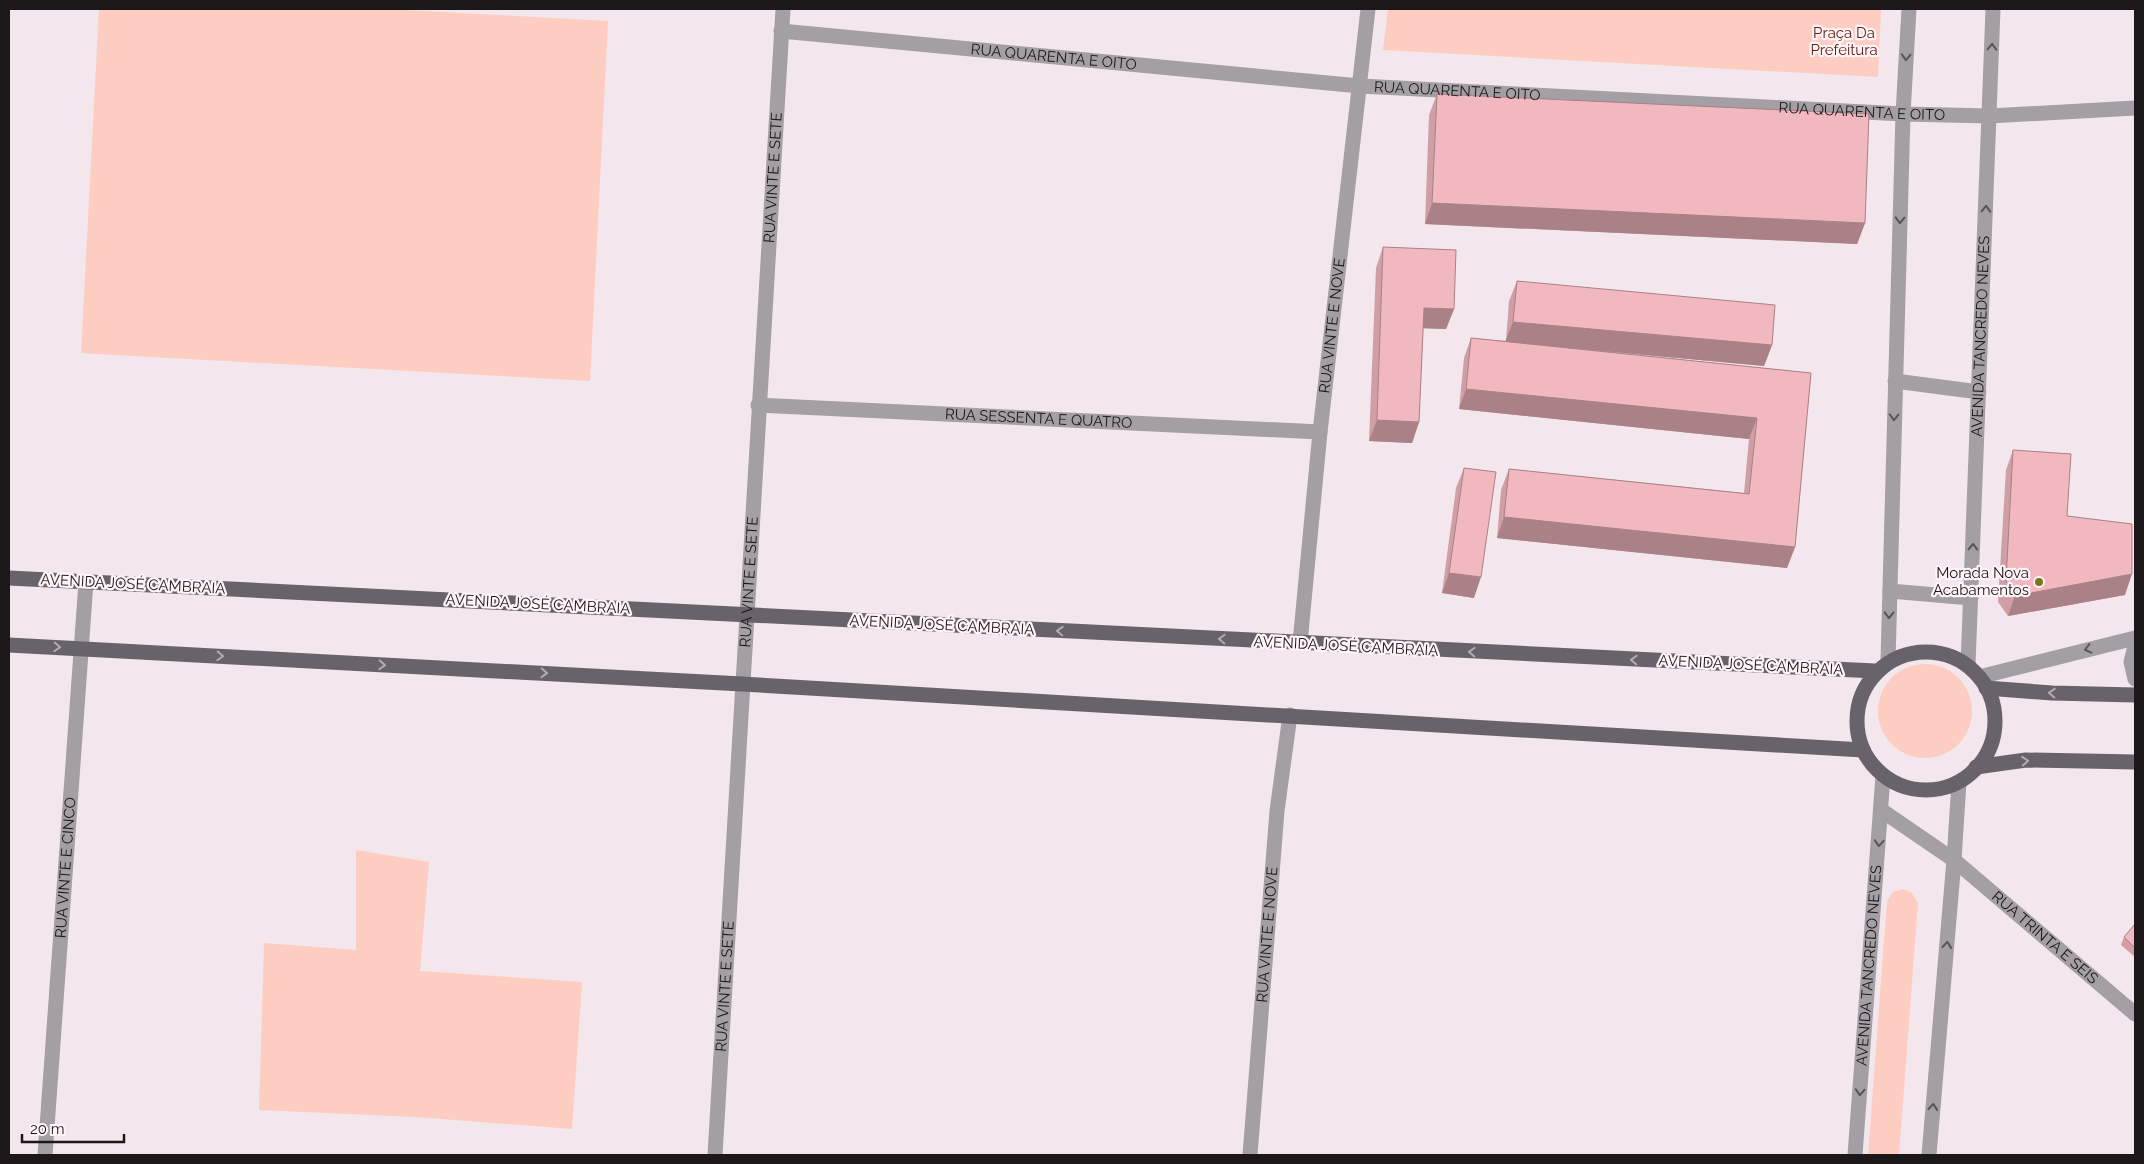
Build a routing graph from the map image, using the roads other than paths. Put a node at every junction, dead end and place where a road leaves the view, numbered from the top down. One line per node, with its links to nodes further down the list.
1 (783, 9): 5 (street, RUA VINTE E SETE)
2 (1368, 9): 6 (street, RUA VINTE E NOVE)
3 (1909, 9): 8 (street, one-way to 8)
4 (1994, 9): 9 (street, AVENIDA TANCREDO NEVES, one-way to 4)
5 (782, 31): 6 (street, RUA QUARENTA E OITO); 12 (street, RUA VINTE E SETE)
6 (1360, 86): 8 (street, RUA QUARENTA E OITO); 13 (street, RUA VINTE E NOVE)
7 (2135, 108): 9 (street, RUA QUARENTA E OITO)
8 (1903, 114): 9 (street, RUA QUARENTA E OITO); 10 (street, one-way to 10)
9 (1989, 116): 11 (street, AVENIDA TANCREDO NEVES, one-way to 9)
10 (1895, 381): 11 (street); 16 (street, one-way to 16)
11 (1979, 392): 17 (street, AVENIDA TANCREDO NEVES, one-way to 11)
12 (758, 405): 13 (street, RUA SESSENTA E QUATRO); 18 (street, RUA VINTE E SETE)
13 (1320, 432): 20 (street, RUA VINTE E NOVE)
14 (9, 578): 15 (main road, AVENIDA JOSÉ CAMBRAIA)
15 (86, 582): 18 (main road, AVENIDA JOSÉ CAMBRAIA); 23 (street, RUA VINTE E CINCO)
16 (1890, 591): 17 (street); 24 (street, one-way to 24)
17 (1971, 598): 25 (street, AVENIDA TANCREDO NEVES)
18 (747, 615): 20 (main road, AVENIDA JOSÉ CAMBRAIA, one-way to 18); 29 (street, RUA VINTE E SETE)
19 (2135, 638): 28 (street, one-way to 28)
20 (1300, 644): 26 (main road, AVENIDA JOSÉ CAMBRAIA, one-way to 20)
21 (9, 645): 23 (main road, one-way to 23)
22 (2135, 646): 27 (street)
23 (82, 648): 29 (main road, one-way to 29); 40 (street, RUA VINTE E CINCO)
24 (1888, 661): 25 (main road); 26 (main road)
25 (1968, 665): 28 (main road)
26 (1875, 671): 32 (main road)
27 (2135, 679)
28 (1983, 682): 30 (main road, one-way to 28); 34 (main road)
29 (742, 684): 31 (main road); 41 (street, RUA VINTE E SETE)
30 (2135, 695)
31 (1290, 715): 32 (main road); 42 (street, RUA VINTE E NOVE)
32 (1863, 750): 35 (main road)
33 (2135, 762): 34 (main road, one-way to 33)
34 (1976, 767): 36 (main road)
35 (1883, 776): 36 (main road); 37 (street, AVENIDA TANCREDO NEVES)
36 (1959, 782): 38 (street)
37 (1881, 810): 38 (street, RUA TRINTA E SEIS); 43 (street, AVENIDA TANCREDO NEVES, one-way to 43)
38 (1954, 860): 39 (street, RUA TRINTA E SEIS); 44 (street, one-way to 38)
39 (2135, 1014)
40 (45, 1155)
41 (715, 1155)
42 (1250, 1155)
43 (1855, 1155)
44 (1929, 1155)

